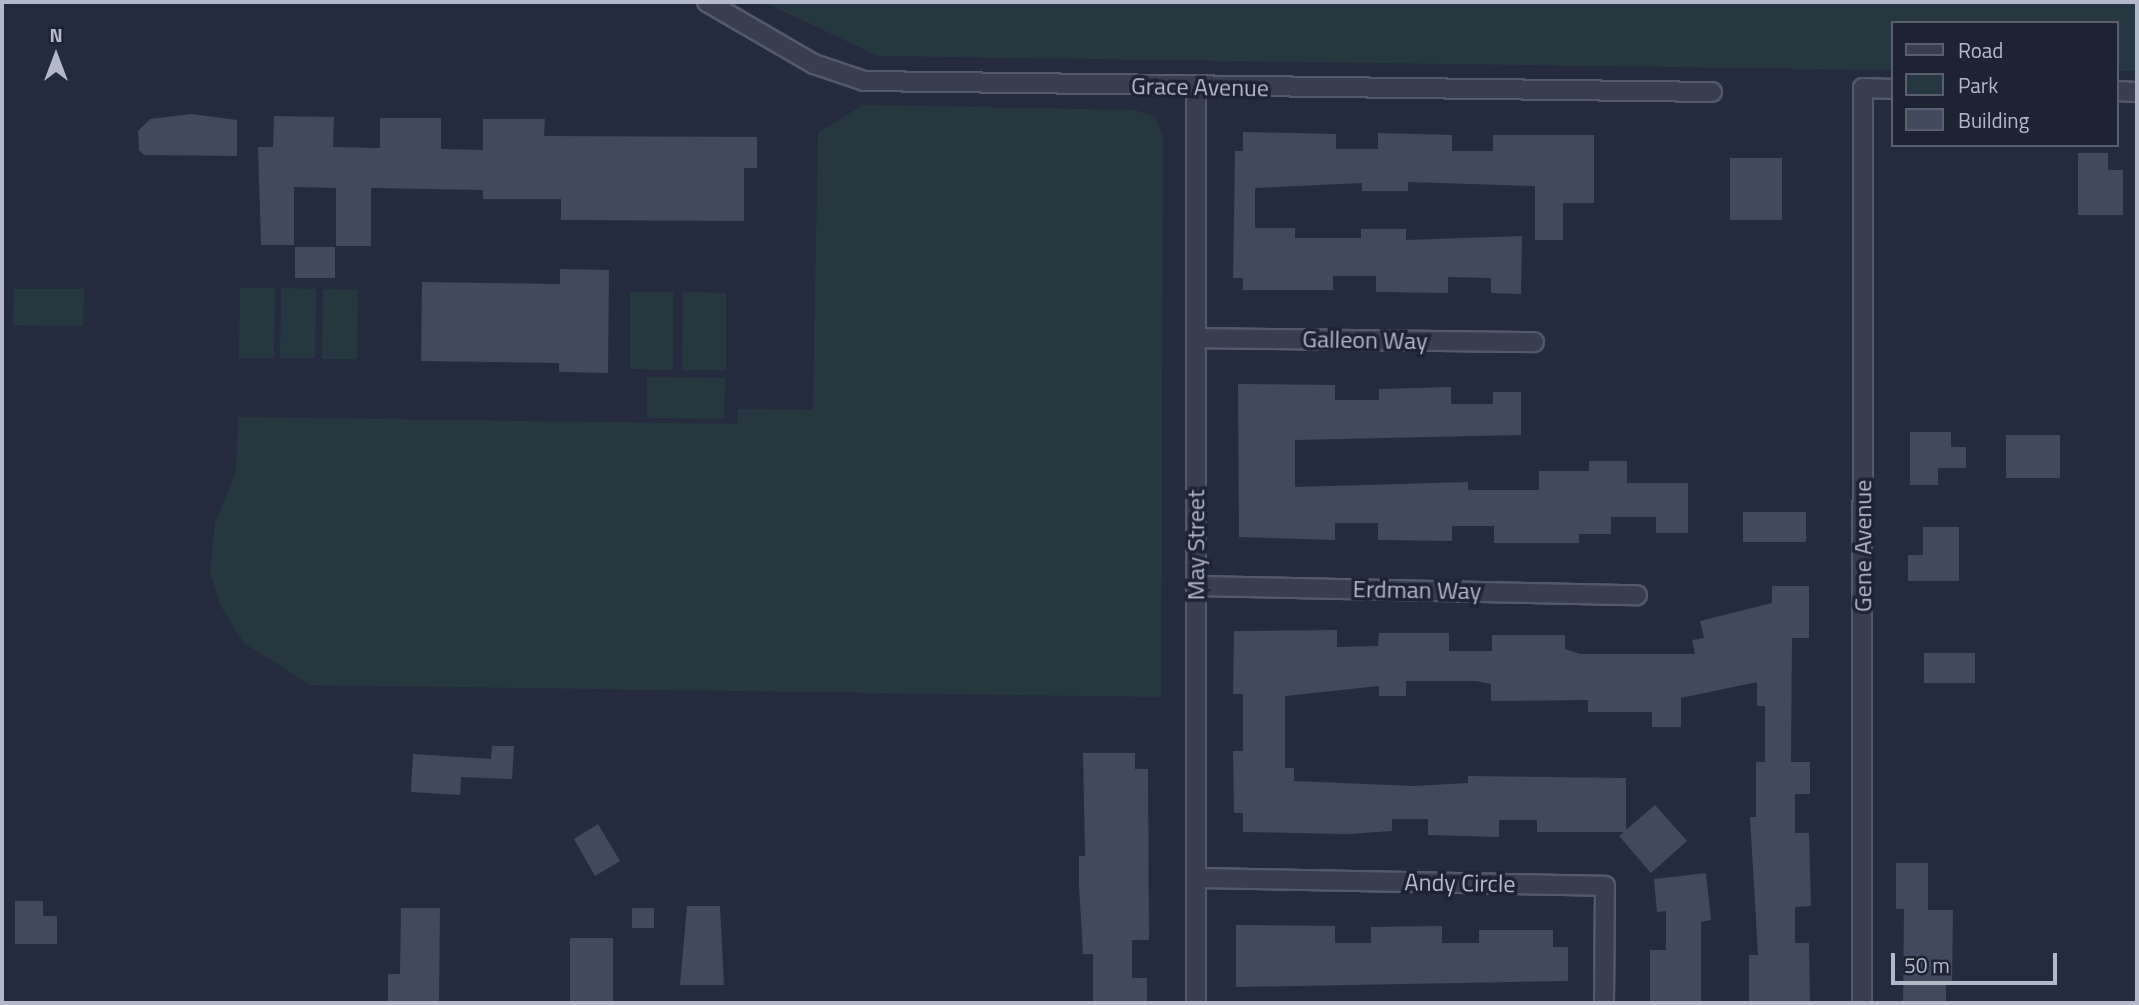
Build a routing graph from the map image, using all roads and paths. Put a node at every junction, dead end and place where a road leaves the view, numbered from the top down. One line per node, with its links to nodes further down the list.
1 (707, 2): 2 (street, Grace Avenue)
2 (1196, 87): 5 (street, Grace Avenue); 7 (street, May Street)
3 (1890, 89): 14 (street, Gene Avenue)
4 (2118, 91): 6 (street)
5 (1713, 92)
6 (2137, 92)
7 (1196, 338): 8 (street, Galleon Way); 9 (street, May Street)
8 (1534, 342)
9 (1196, 586): 10 (street, Erdman Way); 11 (street, May Street)
10 (1637, 595)
11 (1197, 878): 12 (street, May Street); 13 (street, Andy Circle)
12 (1196, 1003)
13 (1604, 1003)
14 (1862, 1003)

